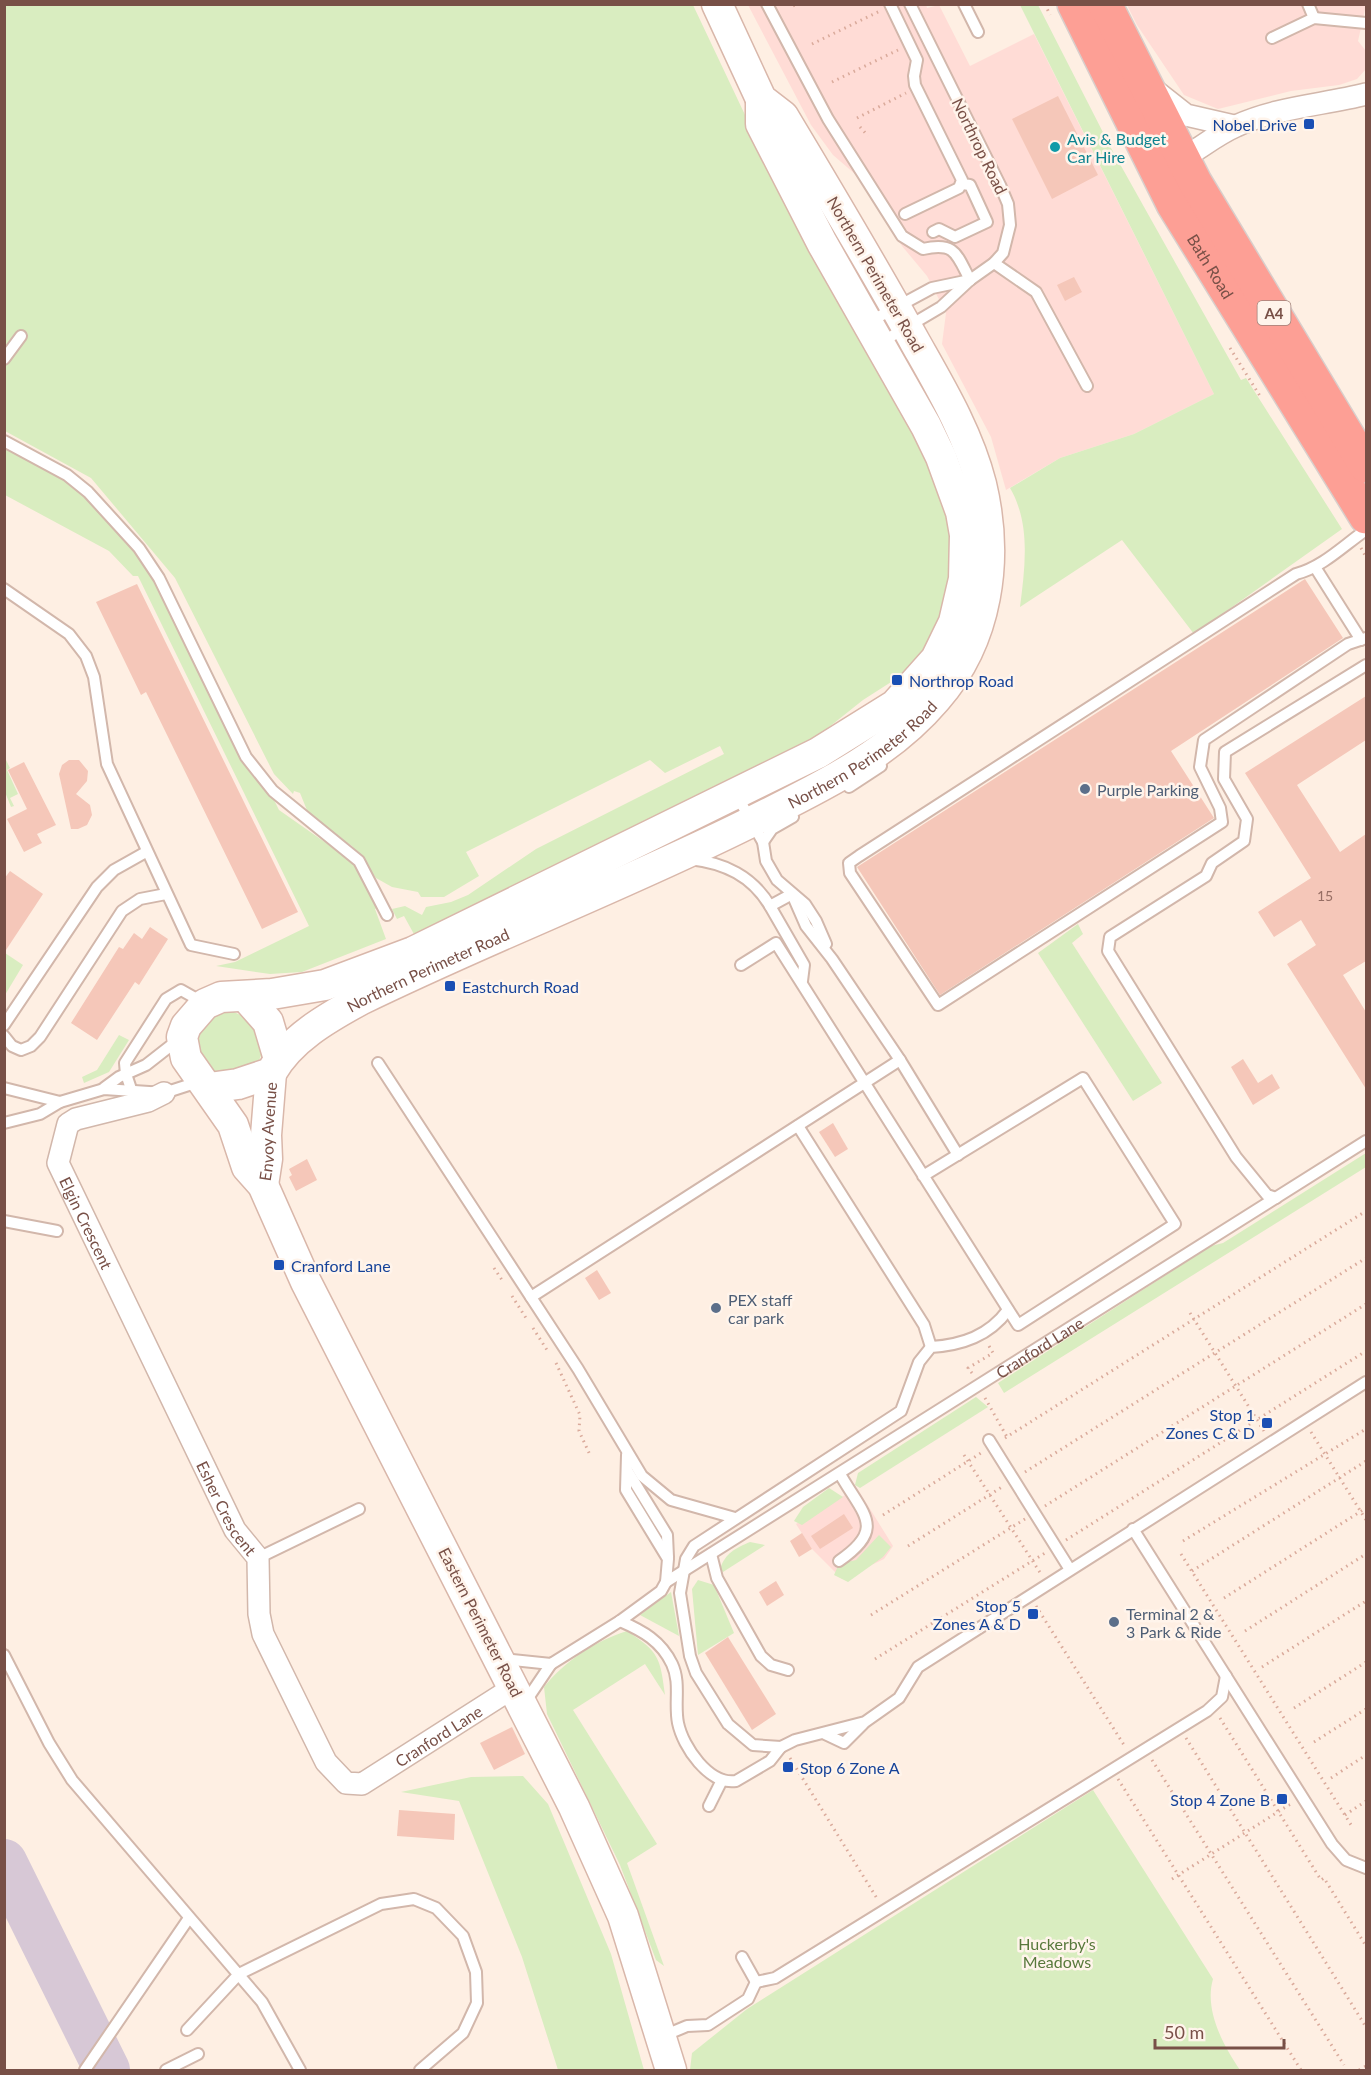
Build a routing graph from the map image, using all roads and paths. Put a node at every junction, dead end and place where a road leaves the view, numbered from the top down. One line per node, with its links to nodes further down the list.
1 (717, 4): 19 (street, Northern Perimeter Road)
2 (767, 4): 29 (lane)
3 (910, 4): 28 (lane, Northrop Road)
4 (964, 4): 11 (lane)
5 (1074, 4): 24 (highway, Bath Road / A4)
6 (1105, 4): 15 (highway, Bath Road / A4)
7 (1308, 4): 9 (lane)
8 (887, 7): 13 (path); 25 (lane)
9 (1314, 18): 10 (lane); 12 (lane)
10 (1366, 23)
11 (978, 32)
12 (1272, 38)
13 (812, 44)
14 (902, 48): 16 (path)
15 (1143, 81): 21 (street); 24 (highway, Bath Road / A4)
16 (832, 82)
17 (908, 92): 20 (path)
18 (1366, 94): 21 (street)
19 (761, 99): 30 (street, Northern Perimeter Road); 31 (street, Northern Perimeter Road)
20 (857, 118)
21 (1234, 126): 24 (street)
22 (860, 127): 23 (path)
23 (868, 136)
24 (1180, 160): 36 (highway, Bath Road / A4); 37 (highway, Bath Road / A4)
25 (962, 184): 26 (lane); 27 (lane)
26 (905, 214)
27 (933, 232)
28 (994, 263): 29 (lane, Northrop Road); 34 (lane)
29 (970, 280): 30 (lane, Northrop Road); 30 (lane, Northrop Road)
30 (901, 317): 31 (lane, Northrop Road); 31 (lane, Northrop Road); 43 (street, Northern Perimeter Road)
31 (874, 333): 45 (street, Northern Perimeter Road)
32 (21, 336): 33 (lane)
33 (4, 359)
34 (1087, 386)
35 (4, 441): 53 (lane)
36 (1366, 466)
37 (1366, 517)
38 (1366, 530): 39 (lane)
39 (1314, 567): 41 (lane); 41 (lane)
40 (4, 589): 48 (lane)
41 (1364, 639)
42 (1366, 665): 79 (lane)
43 (904, 732): 44 (lane); 47 (street, Northern Perimeter Road)
44 (837, 793)
45 (735, 794): 47 (lane); 57 (street, Northern Perimeter Road)
46 (801, 813): 47 (lane)
47 (757, 832): 49 (street, Northern Perimeter Road); 51 (lane)
48 (146, 852): 50 (lane); 59 (lane)
49 (678, 857): 52 (lane); 64 (street, Northern Perimeter Road)
50 (166, 894): 54 (lane); 60 (lane)
51 (792, 894): 52 (lane); 62 (lane)
52 (770, 906): 56 (lane)
53 (387, 915)
54 (234, 954)
55 (741, 965): 56 (lane)
56 (802, 981): 66 (lane)
57 (246, 997): 58 (street); 64 (street)
58 (205, 1004): 61 (street); 65 (lane)
59 (4, 1025)
60 (4, 1036)
61 (182, 1037): 65 (lane); 67 (street)
62 (900, 1060): 66 (lane); 76 (lane)
63 (378, 1063): 83 (lane)
64 (275, 1066): 67 (street); 78 (street, Envoy Avenue)
65 (126, 1074): 69 (lane); 70 (lane)
66 (866, 1082): 74 (lane); 77 (lane)
67 (205, 1084): 71 (lane); 78 (street, Envoy Avenue)
68 (4, 1088): 72 (lane)
69 (104, 1089): 70 (lane); 72 (lane)
70 (131, 1089): 71 (lane)
71 (164, 1093): 95 (street, Elgin Crescent)
72 (60, 1102): 73 (lane)
73 (4, 1123)
74 (798, 1126): 85 (lane); 90 (lane)
75 (1366, 1141): 79 (lane, Cranford Lane)
76 (958, 1155): 77 (lane); 87 (lane)
77 (923, 1176): 87 (lane)
78 (263, 1185): 141 (street, Eastern Perimeter Road)
79 (1276, 1198): 107 (lane, Cranford Lane)
80 (1366, 1211): 89 (path)
81 (4, 1221): 82 (lane)
82 (57, 1231)
83 (497, 1244): 85 (lane); 101 (path)
84 (1366, 1257): 92 (path)
85 (531, 1297): 102 (lane)
86 (1366, 1304): 94 (path)
87 (1008, 1310): 90 (lane)
88 (1190, 1313): 89 (path)
89 (1194, 1320): 92 (path); 100 (path)
90 (931, 1347): 116 (lane)
91 (1366, 1351): 96 (path)
92 (1215, 1353): 94 (path); 109 (path)
93 (1366, 1382): 99 (lane)
94 (1236, 1386): 96 (path); 114 (path)
95 (166, 1388): 126 (street, Esher Crescent)
96 (1257, 1420): 99 (path); 121 (path)
97 (1366, 1429): 104 (path)
98 (1310, 1431): 104 (path)
99 (1271, 1442): 119 (lane)
100 (991, 1443): 105 (path); 109 (lane)
101 (590, 1455)
102 (627, 1455): 116 (lane); 132 (lane)
103 (964, 1455): 105 (path)
104 (1326, 1455): 108 (path); 120 (path)
105 (969, 1461): 110 (path); 115 (path)
106 (1366, 1461): 108 (path)
107 (840, 1474): 123 (lane, Cranford Lane); 127 (lane)
108 (1340, 1478): 113 (path); 131 (path)
109 (1014, 1479): 110 (path); 114 (lane)
110 (989, 1494): 118 (path); 122 (path)
111 (1366, 1508): 113 (path)
112 (359, 1509): 126 (lane, Esher Crescent)
113 (1361, 1511): 117 (path); 135 (path)
114 (1034, 1513): 118 (path); 121 (lane)
115 (883, 1515)
116 (735, 1518): 130 (lane)
117 (1366, 1520)
118 (1011, 1528): 128 (path); 137 (path)
119 (1133, 1529): 129 (lane); 147 (lane)
120 (1183, 1540)
121 (1053, 1543): 128 (path); 129 (lane)
122 (908, 1546)
123 (711, 1554): 130 (lane, Cranford Lane); 146 (lane)
124 (1181, 1554): 131 (path)
125 (1366, 1554): 139 (path)
126 (258, 1558): 148 (street, Cranford Lane)
127 (838, 1561)
128 (1032, 1561): 133 (path); 142 (path)
129 (1069, 1569): 133 (lane)
130 (684, 1570): 132 (lane, Cranford Lane); 155 (lane)
131 (1192, 1571): 166 (path)
132 (666, 1582): 138 (lane, Cranford Lane)
133 (1046, 1583): 134 (lane)
134 (1029, 1595): 153 (lane); 157 (path)
135 (1224, 1598)
136 (1366, 1601): 145 (path)
137 (871, 1615)
138 (620, 1622): 144 (lane, Cranford Lane); 161 (lane)
139 (1245, 1631)
140 (4, 1655): 174 (lane)
141 (500, 1658): 144 (lane); 148 (street, Eastern Perimeter Road)
142 (875, 1659)
143 (1366, 1662): 149 (path)
144 (551, 1664): 148 (lane, Cranford Lane)
145 (1262, 1667)
146 (788, 1670)
147 (1226, 1676): 157 (lane); 162 (lane)
148 (519, 1696): 181 (street, Eastern Perimeter Road)
149 (1294, 1708)
150 (1366, 1709): 154 (path)
151 (1219, 1716): 165 (path)
152 (1185, 1737): 168 (path)
153 (795, 1740): 155 (lane); 173 (path)
154 (1314, 1742)
155 (781, 1747): 161 (lane)
156 (1366, 1755): 160 (path)
157 (1132, 1758): 173 (lane)
158 (1151, 1758): 169 (path)
159 (1118, 1778): 171 (path)
160 (1331, 1778)
161 (722, 1780): 164 (lane)
162 (1302, 1797): 165 (path); 170 (lane)
163 (1366, 1802): 166 (path)
164 (709, 1806)
165 (1278, 1812): 168 (path); 175 (path)
166 (1344, 1815): 167 (path)
167 (1353, 1828)
168 (1245, 1833): 169 (path); 179 (path)
169 (1211, 1854): 171 (path); 183 (path)
170 (1366, 1868)
171 (1178, 1875): 172 (path); 190 (path)
172 (1172, 1879)
173 (885, 1911): 178 (lane)
174 (189, 1918): 177 (lane); 185 (lane)
175 (1366, 1946)
176 (742, 1957): 178 (lane)
177 (239, 1974): 180 (lane); 187 (lane); 188 (lane)
178 (756, 1982): 181 (lane)
179 (1366, 2027)
180 (187, 2030)
181 (661, 2037): 189 (street, Eastern Perimeter Road)
182 (198, 2054): 186 (lane)
183 (1344, 2065)
184 (1366, 2066): 191 (path)
185 (85, 2070)
186 (166, 2070)
187 (300, 2070)
188 (420, 2070)
189 (671, 2070)
190 (1301, 2070)
191 (1359, 2070)

